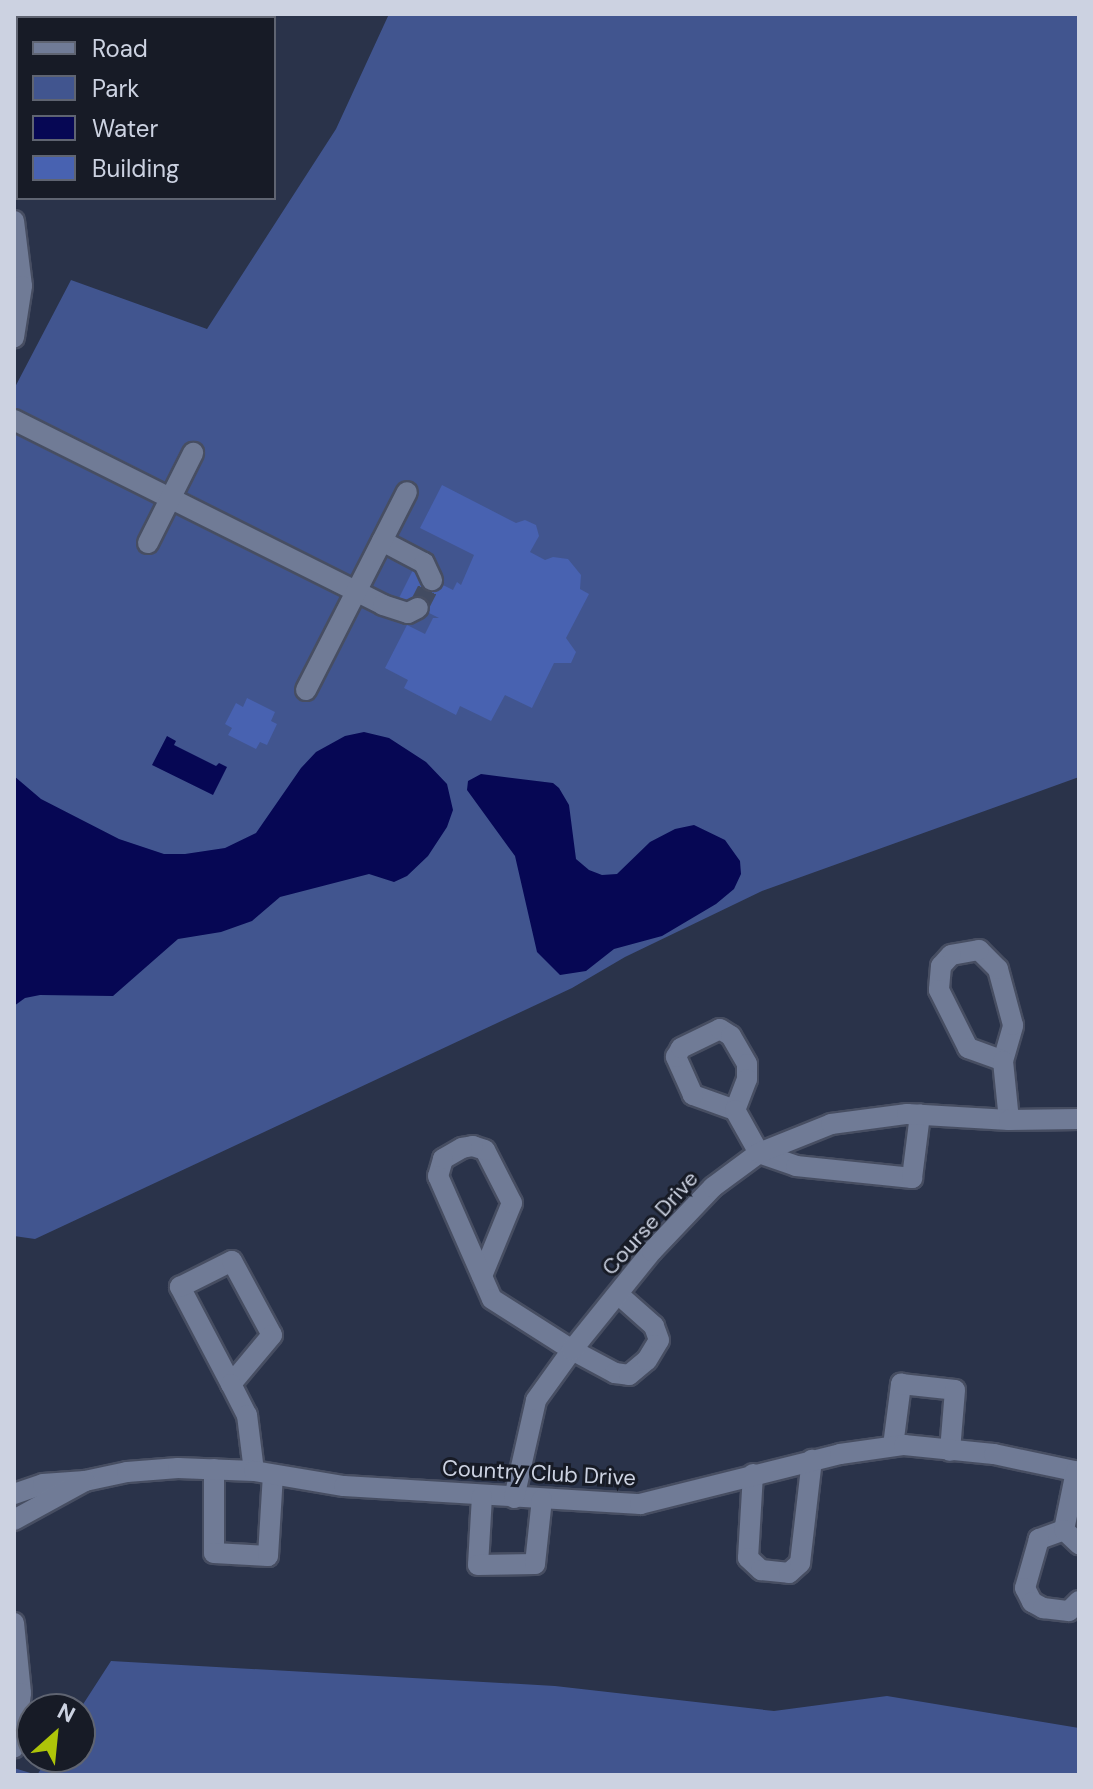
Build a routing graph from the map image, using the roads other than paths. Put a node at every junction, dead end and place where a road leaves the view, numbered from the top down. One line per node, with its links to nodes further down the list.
1 (14, 221): 2 (street)
2 (14, 337)
3 (14, 420): 6 (street)
4 (193, 453): 6 (street)
5 (407, 492): 7 (street)
6 (170, 498): 8 (street); 10 (street)
7 (382, 541): 9 (street); 10 (street)
8 (148, 543)
9 (432, 580)
10 (357, 591): 11 (street); 12 (street)
11 (418, 608)
12 (306, 690)
13 (1003, 1061): 13 (street); 17 (street)
14 (735, 1110): 18 (street)
15 (920, 1115): 17 (street, Course Drive); 18 (street, Course Drive); 18 (street)
16 (1079, 1119): 17 (street, Course Drive)
17 (1009, 1120)
18 (759, 1153): 20 (street, Course Drive)
19 (482, 1276): 19 (street); 21 (street)
20 (618, 1294): 21 (street, Course Drive); 21 (street)
21 (572, 1350): 33 (street, Course Drive)
22 (231, 1384): 22 (street); 28 (street)
23 (893, 1446): 24 (street, Country Club Drive); 24 (street); 25 (street, Country Club Drive)
24 (950, 1451): 27 (street, Country Club Drive)
25 (812, 1460): 29 (street, Country Club Drive); 29 (street)
26 (214, 1469): 28 (street, Country Club Drive); 28 (street); 30 (street, Country Club Drive)
27 (1078, 1472): 36 (street)
28 (264, 1473): 32 (street, Country Club Drive)
29 (753, 1474): 34 (street, Country Club Drive)
30 (85, 1481): 31 (street, Country Club Drive); 35 (street, Country Club Drive)
31 (14, 1494)
32 (482, 1496): 33 (street, Country Club Drive); 34 (street)
33 (514, 1498): 34 (street, Country Club Drive)
34 (542, 1499)
35 (14, 1520)
36 (1071, 1537): 37 (street)
37 (1079, 1601)
38 (14, 1623): 39 (street)
39 (14, 1748)

